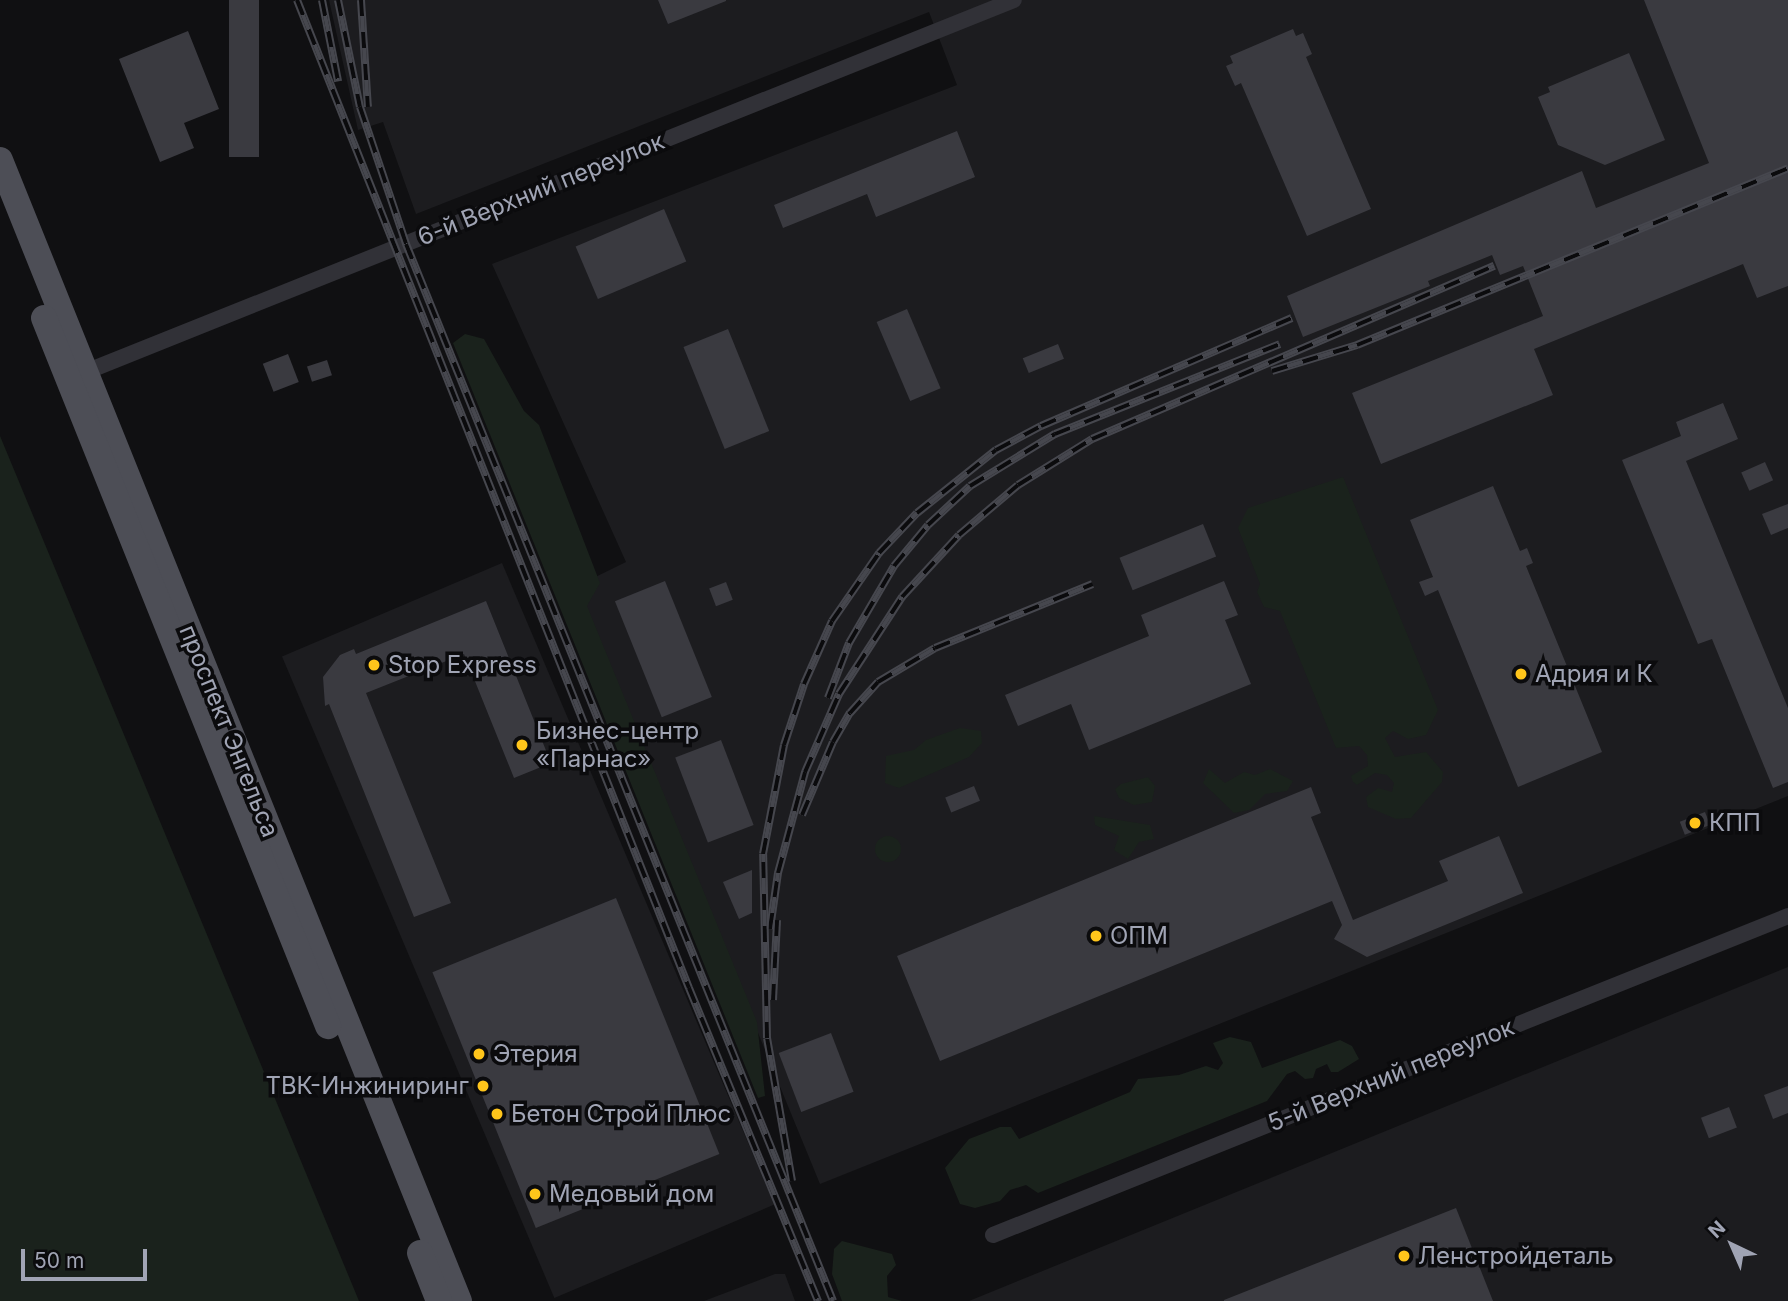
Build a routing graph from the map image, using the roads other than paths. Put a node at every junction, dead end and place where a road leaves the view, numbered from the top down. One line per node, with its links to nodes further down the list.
1 (1014, 0): 4 (street, 6-й Верхний переулок)
2 (0, 160): 4 (main road, проспект Энгельса)
3 (0, 209): 4 (main road, проспект Энгельса)
4 (77, 375): 7 (main road, проспект Энгельса); 8 (main road, проспект Энгельса)
5 (1788, 916): 6 (street, 5-й Верхний переулок)
6 (993, 1235)
7 (439, 1301)
8 (459, 1301)

